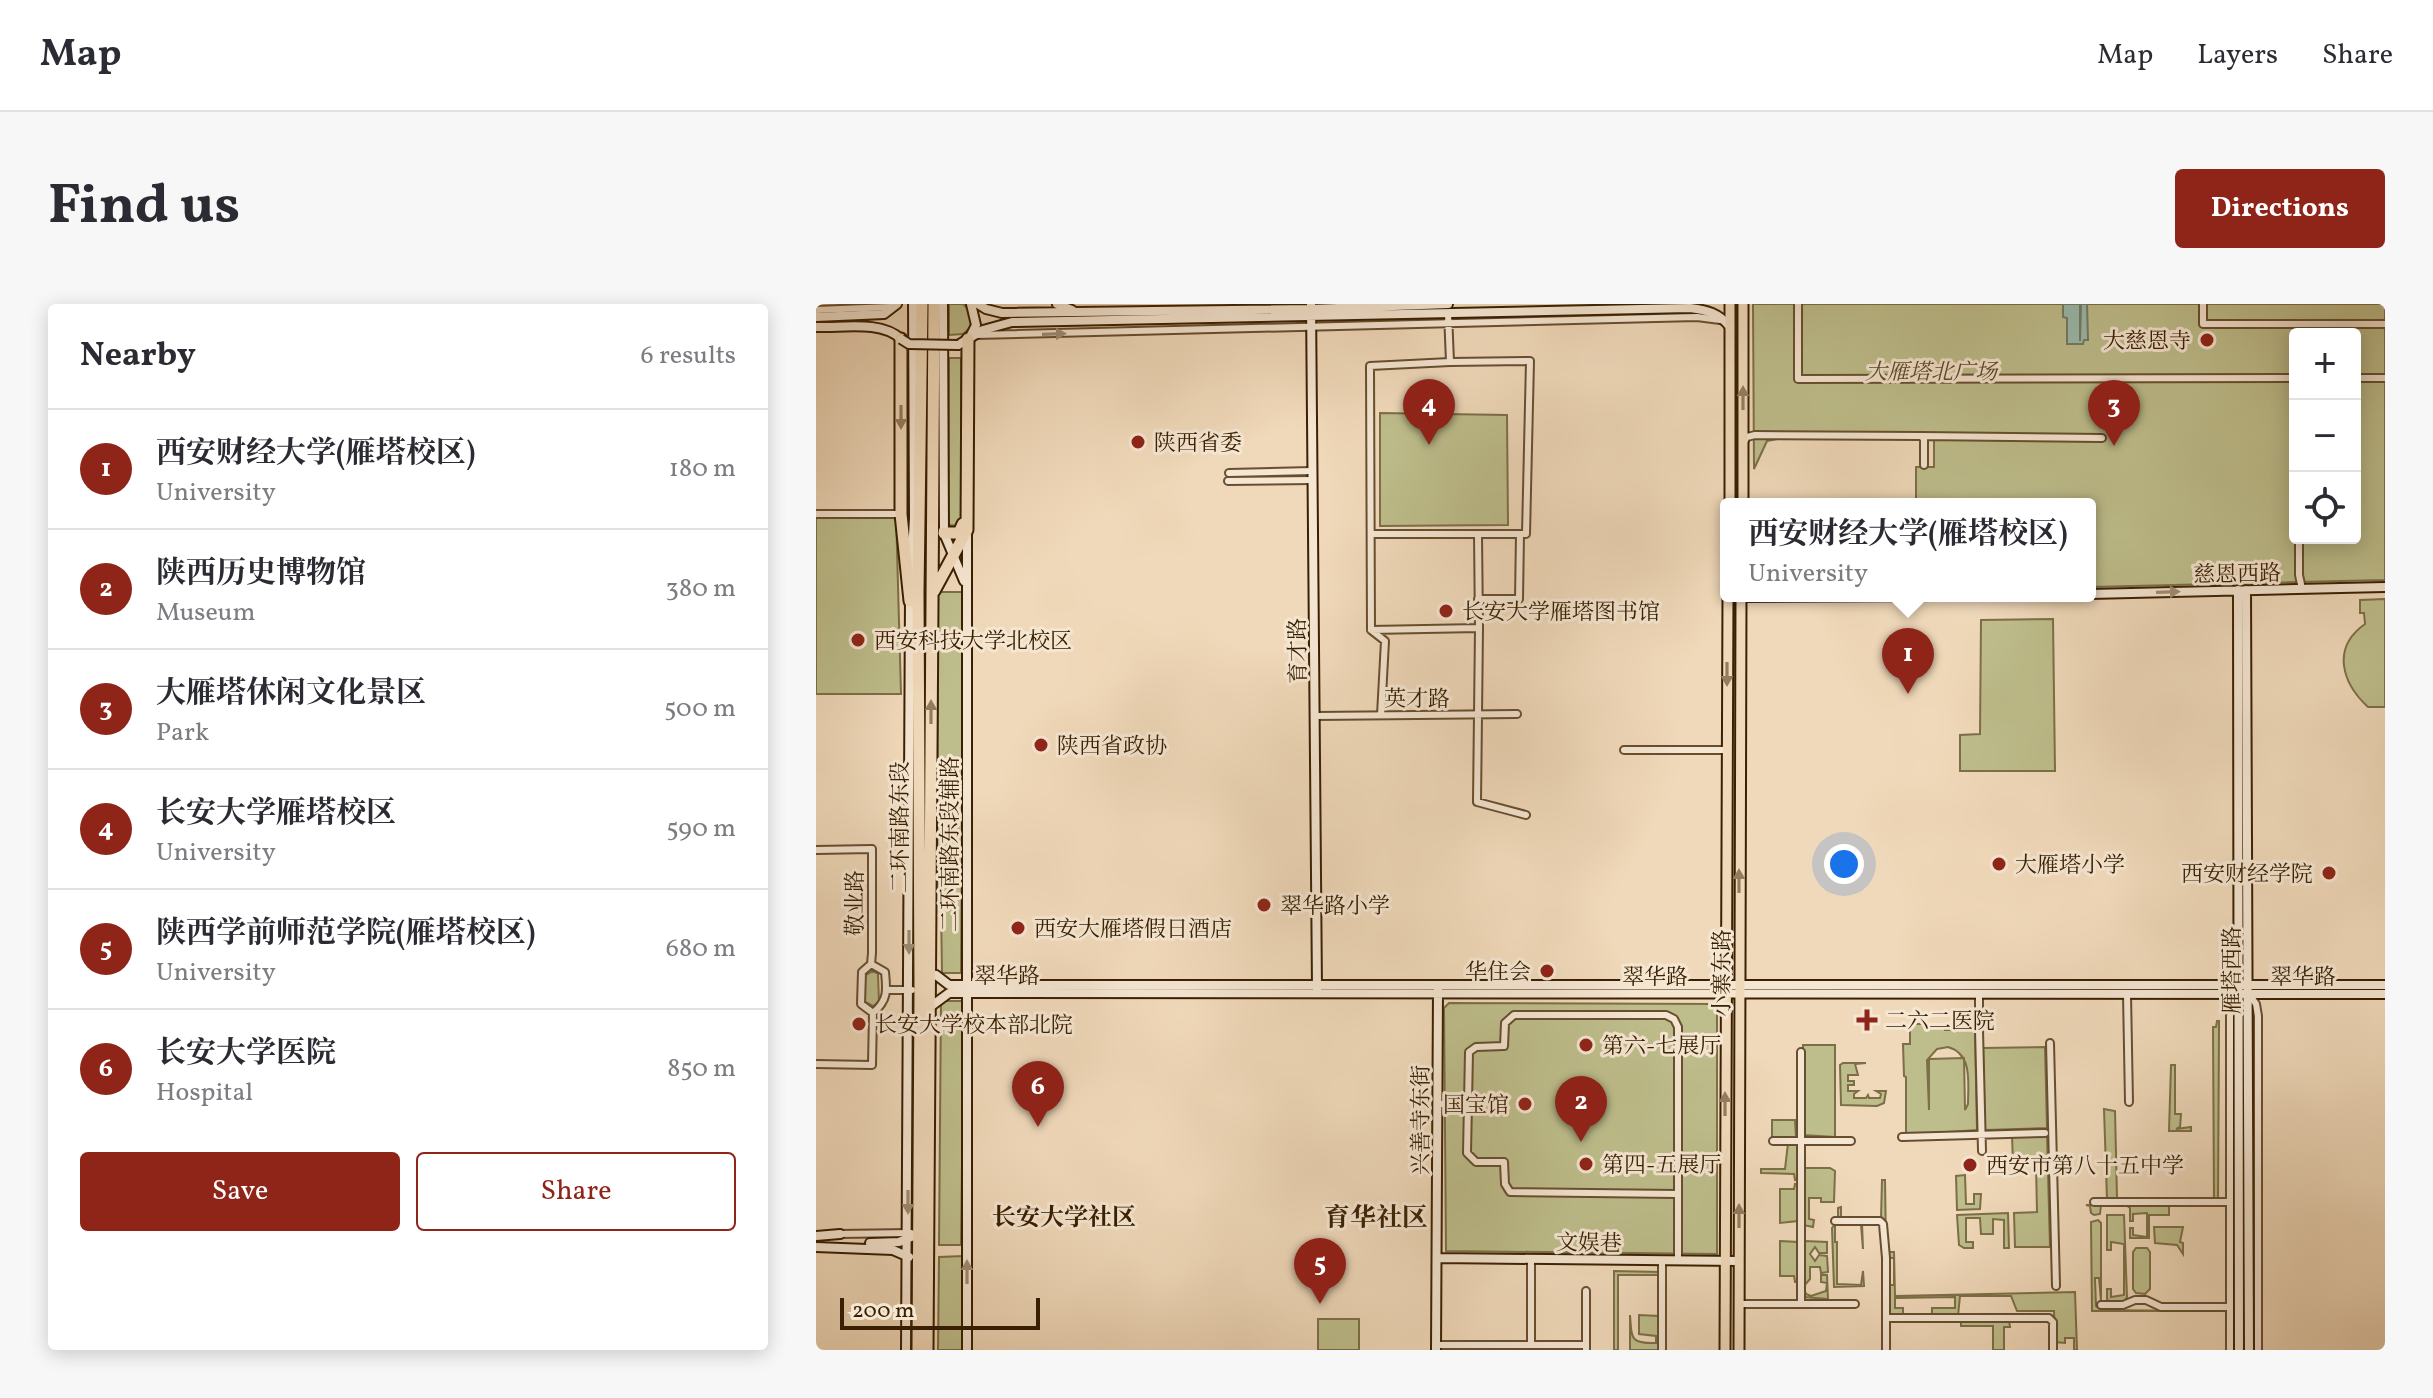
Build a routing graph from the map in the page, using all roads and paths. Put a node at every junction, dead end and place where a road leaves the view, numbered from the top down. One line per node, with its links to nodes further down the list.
1 (897, 304): 13 (street); 17 (main road)
2 (913, 304): 52 (main road)
3 (922, 304): 69 (highway, 二环南路东段)
4 (934, 304): 37 (highway, 二环南路东段)
5 (943, 304): 39 (main road)
6 (971, 304): 22 (main road)
7 (978, 304): 14 (main road)
8 (1057, 304): 14 (main road)
9 (1730, 304): 20 (main road)
10 (1743, 304): 29 (main road, one-way to 10)
11 (1798, 304): 24 (street)
12 (2203, 304): 18 (street)
13 (816, 310)
14 (1077, 311): 16 (main road)
15 (1448, 313): 16 (main road); 16 (street); 20 (main road); 23 (street)
16 (1311, 314): 22 (main road, one-way to 16); 31 (main road, 育才路)
17 (816, 317)
18 (2385, 324)
19 (816, 327): 21 (main road)
20 (1730, 327): 33 (main road)
21 (901, 339): 22 (main road, bridge); 36 (highway, one-way to 36)
22 (968, 340): 38 (highway); 39 (highway)
23 (1450, 362): 40 (street); 42 (street)
24 (2289, 378)
25 (2361, 378): 26 (street)
26 (2385, 378)
27 (1921, 436): 28 (street); 29 (street); 30 (street)
28 (2102, 438)
29 (1743, 445): 34 (main road)
30 (1924, 465)
31 (1312, 475): 32 (street); 59 (main road, 育才路)
32 (1229, 477)
33 (1730, 498)
34 (1743, 498)
35 (816, 514): 36 (street)
36 (901, 514): 52 (highway)
37 (933, 514): 39 (main road); 50 (highway, 二环南路东段)
38 (967, 530): 44 (highway); 48 (main road, 二环南路东段辅路)
39 (944, 533): 44 (main road)
40 (1371, 534): 41 (street); 56 (street)
41 (1478, 534): 42 (street); 51 (street)
42 (1520, 534): 51 (street)
43 (2299, 544): 46 (street)
44 (953, 553): 48 (main road); 50 (highway)
45 (2385, 587): 47 (main road, 慈恩西路)
46 (2302, 589)
47 (2242, 590): 49 (main road, 慈恩西路, one-way to 47); 76 (main road, 雁塔西路); 77 (main road, 雁塔西路)
48 (967, 594): 70 (main road, 二环南路东段辅路)
49 (2096, 594)
50 (932, 595): 65 (highway, 二环南路东段, one-way to 50)
51 (1478, 599): 55 (street)
52 (910, 601): 69 (main road, one-way to 69)
53 (1728, 602): 62 (main road, 小寨东路, one-way to 62)
54 (1741, 602): 75 (main road, 小寨东路, one-way to 54)
55 (1479, 628): 56 (street); 60 (street)
56 (1371, 630): 58 (street)
57 (1517, 714): 60 (street, 英才路)
58 (1381, 715): 59 (street, 英才路); 60 (street, 英才路)
59 (1316, 716): 72 (main road, 育才路)
60 (1479, 716): 63 (street)
61 (1624, 750): 62 (street)
62 (1727, 750): 74 (main road, 小寨东路)
63 (1526, 815)
64 (816, 850): 66 (street, 敬业路)
65 (930, 881): 67 (highway); 81 (highway, 二环南路东段)
66 (871, 964): 71 (street, 敬业路); 83 (street, 敬业路)
67 (936, 975): 70 (main road, 翠华路); 81 (highway)
68 (2385, 985): 77 (main road, 翠华路)
69 (914, 989): 71 (street); 105 (highway, 二环南路东段, one-way to 105)
70 (968, 989): 72 (main road, 翠华路); 81 (main road, 翠华路); 130 (main road, 二环南路东段辅路, one-way to 70)
71 (887, 990): 83 (street)
72 (1317, 990): 73 (main road, 翠华路)
73 (1438, 990): 74 (main road, 翠华路); 89 (main road, 兴善寺东街)
74 (1725, 990): 75 (main road, 翠华路); 112 (main road, 小寨东路, one-way to 74)
75 (1739, 990): 76 (main road, 翠华路); 78 (main road, 翠华路); 113 (main road, 小寨东路, one-way to 75)
76 (2239, 990): 77 (main road, 翠华路); 79 (main road, 翠华路); 101 (street); 137 (main road, 雁塔西路)
77 (2249, 990): 80 (main road, 翠华路); 138 (main road, 雁塔西路); 139 (street)
78 (1979, 994): 79 (main road, 翠华路); 82 (street)
79 (2127, 994): 88 (street)
80 (2385, 994)
81 (933, 1005): 128 (highway, 二环南路东段); 129 (highway)
82 (1979, 1011)
83 (873, 1013): 87 (street, 敬业路)
84 (1979, 1030): 93 (street)
85 (2050, 1043): 115 (street)
86 (1801, 1052): 96 (street)
87 (816, 1064)
88 (2129, 1102)
89 (1438, 1104): 90 (street); 108 (main road, 兴善寺东街)
90 (1467, 1104): 91 (street); 99 (street); 99 (street)
91 (1478, 1104)
92 (2045, 1133): 93 (street)
93 (1981, 1135): 94 (street); 98 (street)
94 (1902, 1137)
95 (1773, 1141): 96 (street)
96 (1801, 1141): 97 (street); 118 (street)
97 (1851, 1141)
98 (1982, 1151)
99 (1678, 1194): 111 (street)
100 (2094, 1202): 101 (street)
101 (2230, 1202): 121 (street)
102 (1835, 1221): 122 (street)
103 (816, 1234): 104 (main road)
104 (840, 1234): 105 (street)
105 (911, 1235): 106 (main road); 107 (main road); 114 (highway, 二环南路东段)
106 (816, 1245): 107 (main road)
107 (908, 1255): 114 (main road); 126 (main road)
108 (1438, 1258): 109 (main road, 文娱巷); 124 (main road, 兴善寺东街)
109 (1531, 1259): 110 (main road, 文娱巷); 123 (street)
110 (1662, 1260): 111 (main road, 文娱巷); 131 (street)
111 (1678, 1261): 112 (main road, 文娱巷)
112 (1725, 1261): 113 (main road, 文娱巷); 132 (main road, 小寨东路)
113 (1739, 1261): 117 (main road, 小寨东路)
114 (918, 1275): 127 (highway, 二环南路东段)
115 (2056, 1286)
116 (1586, 1291): 125 (street)
117 (1739, 1304): 118 (street); 133 (main road, 小寨东路)
118 (1801, 1304): 119 (street)
119 (1855, 1304)
120 (2101, 1305): 121 (street)
121 (2230, 1307): 136 (street)
122 (1886, 1318): 134 (street); 135 (street)
123 (1531, 1345): 124 (street); 125 (street)
124 (1436, 1348)
125 (1586, 1348)
126 (906, 1350)
127 (918, 1350)
128 (927, 1350)
129 (934, 1350)
130 (967, 1350)
131 (1662, 1350)
132 (1725, 1350)
133 (1739, 1350)
134 (1886, 1350)
135 (2053, 1350)
136 (2230, 1350)
137 (2239, 1350)
138 (2249, 1350)
139 (2258, 1350)

